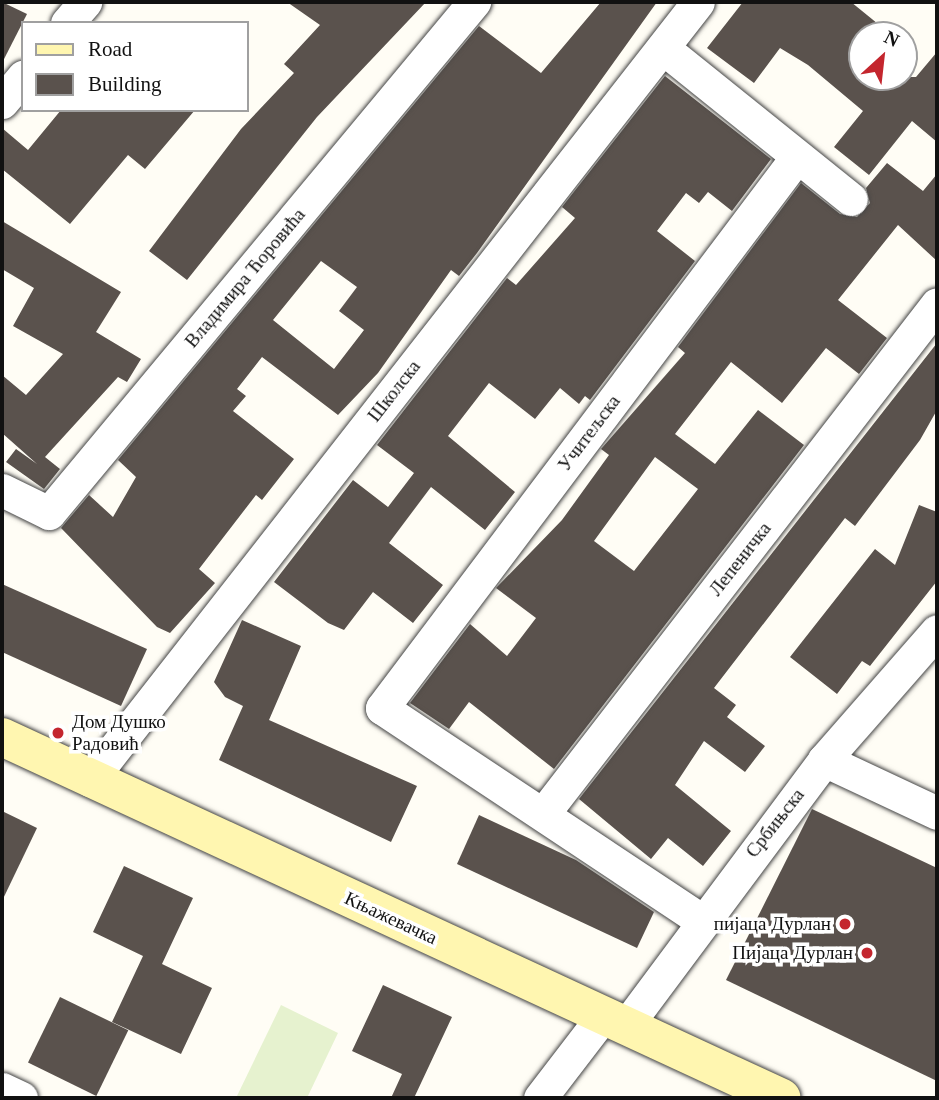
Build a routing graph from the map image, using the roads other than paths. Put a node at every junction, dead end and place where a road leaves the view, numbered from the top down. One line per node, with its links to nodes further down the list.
1 (85, 2): 4 (street)
2 (474, 2): 11 (street, Владимира Ћоровића)
3 (698, 2): 5 (street, Школска)
4 (69, 21)
5 (663, 48): 8 (street); 15 (street, Школска)
6 (21, 79): 7 (street)
7 (2, 102)
8 (796, 158): 9 (street); 17 (street, Учитељска)
9 (851, 199)
10 (937, 304): 17 (street, Лепеничка)
11 (2, 491)
12 (937, 631): 14 (street, Србињска)
13 (2, 737): 15 (main road, Књажевачка)
14 (824, 760): 16 (street); 18 (street, Србињска)
15 (90, 780): 19 (main road, Књажевачка)
16 (937, 813)
17 (542, 814): 18 (street)
18 (701, 920): 19 (street, Србињска)
19 (614, 1021): 22 (street, Србињска); 23 (main road, Књажевачка)
20 (2, 1089): 21 (street)
21 (21, 1098)
22 (540, 1098)
23 (782, 1098)

